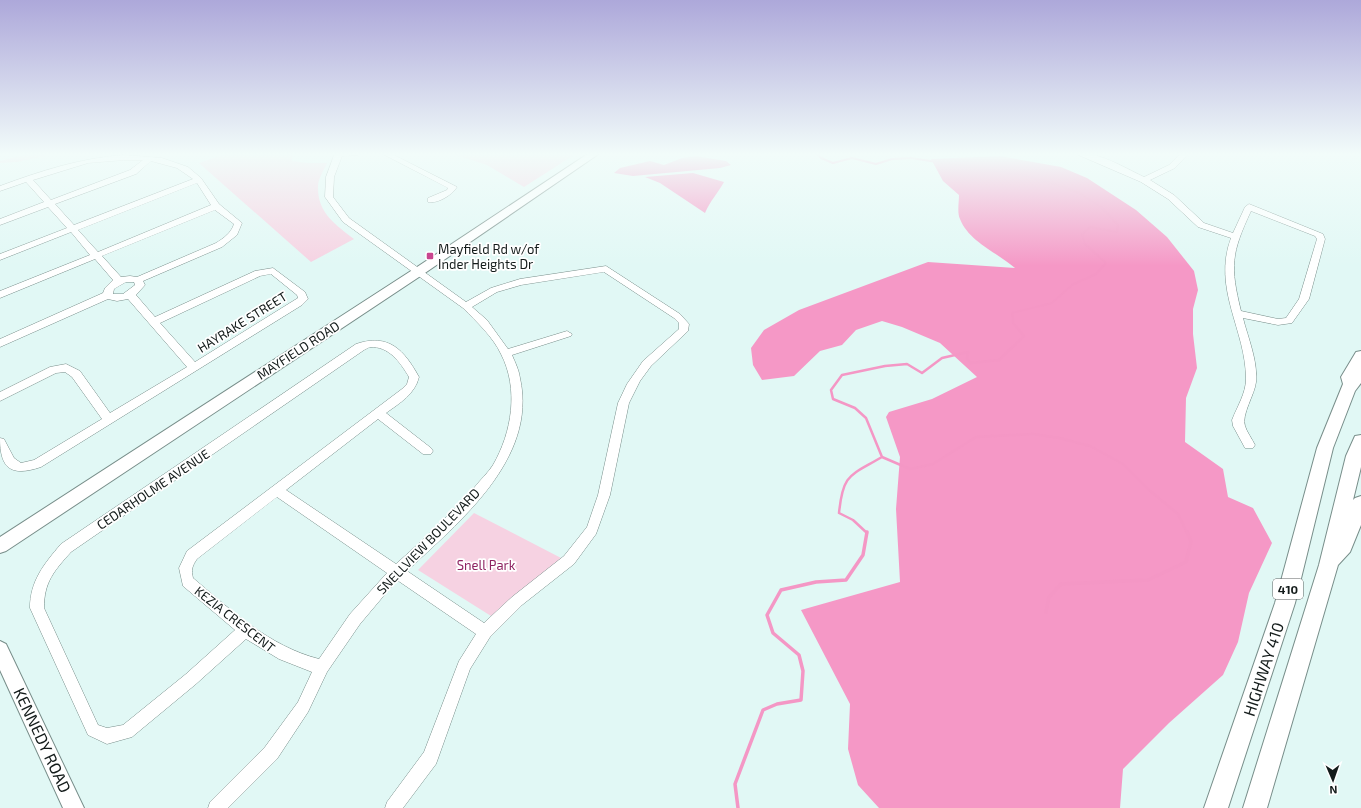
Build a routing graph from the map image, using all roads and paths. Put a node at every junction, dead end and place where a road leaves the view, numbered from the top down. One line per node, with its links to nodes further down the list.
1 (38, 191): 10 (street)
2 (84, 191): 10 (street)
3 (170, 191): 13 (street)
4 (206, 191): 11 (street)
5 (329, 191): 17 (street, SNELLVIEW BOULEVARD)
6 (451, 191): 9 (street)
7 (539, 191): 17 (main road, MAYFIELD ROAD)
8 (1161, 191): 14 (street)
9 (431, 200)
10 (49, 204): 12 (street); 13 (street)
11 (217, 206): 15 (street); 18 (street)
12 (0, 222)
13 (71, 229): 15 (street); 16 (street)
14 (1236, 237): 24 (street); 24 (street)
15 (96, 256): 19 (street); 22 (street)
16 (0, 257)
17 (418, 272): 23 (street, SNELLVIEW BOULEVARD); 42 (main road, MAYFIELD ROAD)
18 (138, 280): 19 (street); 21 (street)
19 (119, 281): 20 (street)
20 (108, 295): 21 (street); 27 (street)
21 (130, 295): 25 (street)
22 (0, 296)
23 (466, 306): 28 (street, SNELLVIEW BOULEVARD); 46 (street)
24 (1238, 314): 38 (street)
25 (154, 322): 30 (street); 30 (street, HAYRAKE STREET)
26 (567, 334): 28 (street)
27 (0, 343)
28 (506, 353): 44 (street, SNELLVIEW BOULEVARD)
29 (1361, 356): 32 (highway)
30 (194, 368): 35 (street, HAYRAKE STREET)
31 (1361, 372): 32 (highway, HIGHWAY 410 / 410)
32 (1348, 389): 52 (highway, HIGHWAY 410 / 410)
33 (0, 397): 35 (street)
34 (378, 414): 39 (street); 40 (street, CEDARHOLME AVENUE); 45 (street, CEDARHOLME AVENUE)
35 (109, 420): 37 (street, HAYRAKE STREET)
36 (1361, 441): 43 (highway, 410)
37 (0, 442)
38 (1250, 445)
39 (428, 451)
40 (277, 491): 44 (street); 45 (street, KEZIA CRESCENT)
41 (1361, 502): 43 (highway)
42 (0, 546)
43 (1329, 565): 53 (highway, 410)
44 (397, 573): 46 (street); 48 (street, SNELLVIEW BOULEVARD)
45 (245, 630): 48 (street, KEZIA CRESCENT)
46 (485, 632): 51 (street)
47 (0, 649): 49 (main road, KENNEDY ROAD)
48 (322, 667): 50 (street, SNELLVIEW BOULEVARD)
49 (74, 808)
50 (216, 808)
51 (393, 808)
52 (1216, 808)
53 (1255, 808)

